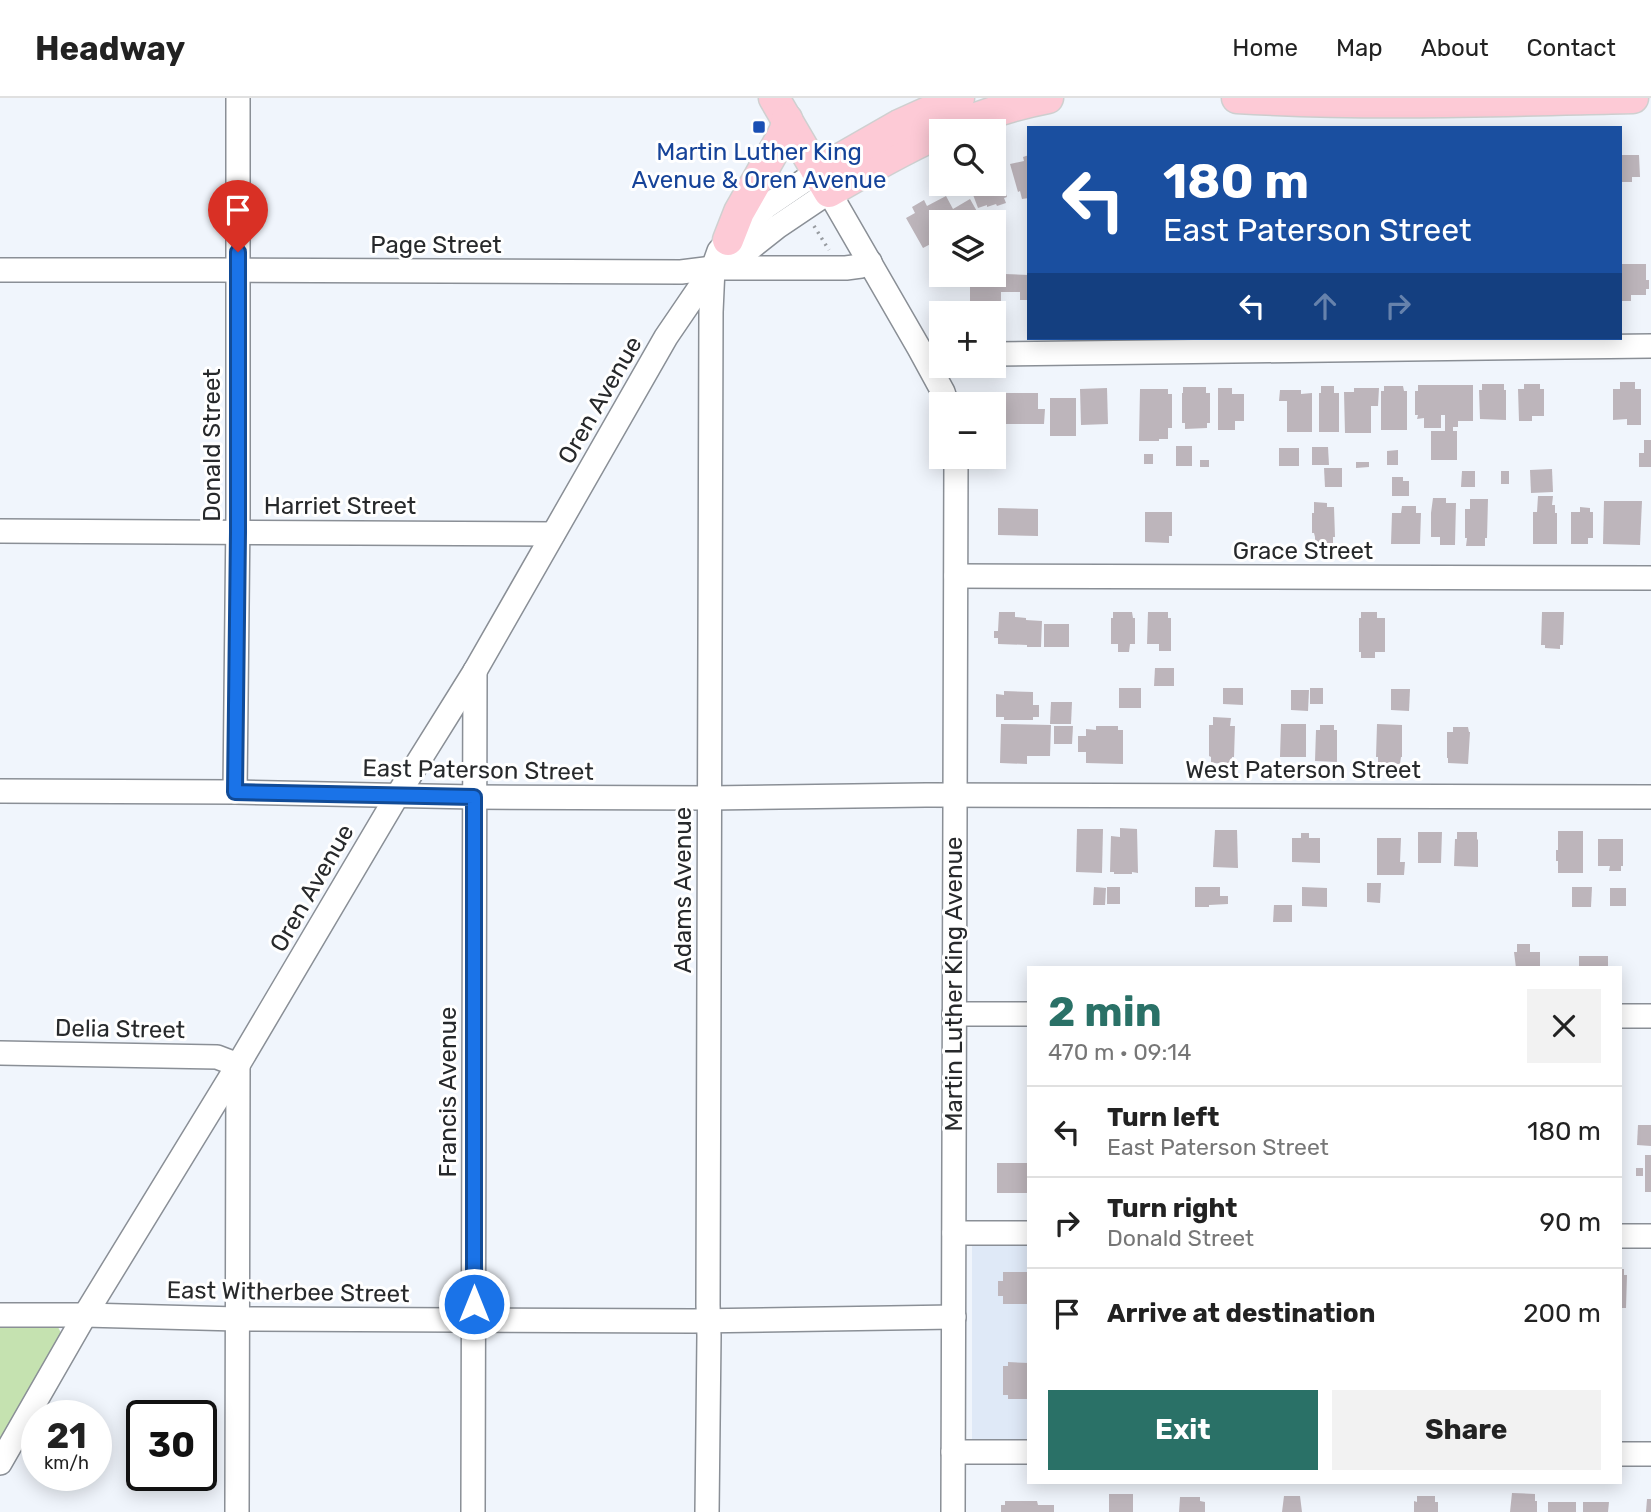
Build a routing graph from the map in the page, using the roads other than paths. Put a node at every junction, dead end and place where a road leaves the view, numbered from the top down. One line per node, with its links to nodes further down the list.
1 (238, 98): 12 (street, Donald Street)
2 (959, 98): 8 (main road)
3 (1048, 98): 8 (main road)
4 (1237, 98): 6 (main road)
5 (1633, 98): 6 (main road)
6 (1340, 100)
7 (780, 108): 8 (main road); 9 (main road)
8 (823, 182): 9 (street, Oren Avenue); 10 (street); 11 (street)
9 (728, 240): 11 (street, Oren Avenue)
10 (870, 262): 11 (street, Page Street); 15 (street)
11 (713, 268): 12 (street, Page Street); 20 (street, Oren Avenue); 30 (street, Adams Avenue)
12 (238, 270): 13 (street, Page Street); 19 (street, Donald Street)
13 (0, 271)
14 (1651, 346): 16 (street)
15 (929, 353)
16 (1006, 354)
17 (956, 469): 21 (street, Martin Luther King Avenue)
18 (0, 531): 19 (street, Harriet Street)
19 (238, 532): 20 (street, Harriet Street); 25 (street, Donald Street)
20 (553, 534): 23 (street, Oren Avenue)
21 (956, 576): 22 (street, Grace Street); 26 (street, Martin Luther King Avenue)
22 (1651, 579)
23 (475, 671): 27 (street, Oren Avenue); 28 (street, Francis Avenue)
24 (0, 791): 25 (street, East Paterson Street)
25 (235, 792): 27 (street, East Paterson Street)
26 (955, 795): 29 (street, West Paterson Street); 30 (street, East Paterson Street); 31 (street, Martin Luther King Avenue)
27 (397, 796): 28 (street, East Paterson Street); 36 (street, Oren Avenue)
28 (474, 797): 30 (street, East Paterson Street); 45 (street, Francis Avenue)
29 (1651, 797)
30 (710, 798): 46 (street, Adams Avenue)
31 (954, 1014): 32 (street); 37 (street, Martin Luther King Avenue)
32 (1027, 1014)
33 (1622, 1016): 34 (street)
34 (1651, 1016)
35 (0, 1053): 36 (street, Delia Street)
36 (238, 1065): 42 (street, Oren Avenue); 44 (street)
37 (954, 1233): 38 (street); 43 (street, Martin Luther King Avenue)
38 (1027, 1233)
39 (1622, 1236): 40 (street)
40 (1651, 1236)
41 (0, 1315): 42 (street, East Witherbee Street)
42 (85, 1315): 44 (street, East Witherbee Street); 51 (street, Oren Avenue)
43 (954, 1317): 46 (street, East Witherbee Street); 47 (street, Martin Luther King Avenue)
44 (237, 1319): 45 (street, East Witherbee Street); 52 (street)
45 (474, 1320): 46 (street, East Witherbee Street); 53 (street, Francis Avenue)
46 (709, 1321): 54 (street, Adams Avenue)
47 (953, 1452): 48 (street); 55 (street, Martin Luther King Avenue)
48 (1027, 1452)
49 (1622, 1454): 50 (street)
50 (1651, 1454)
51 (0, 1463)
52 (237, 1512)
53 (473, 1512)
54 (707, 1512)
55 (953, 1512)

